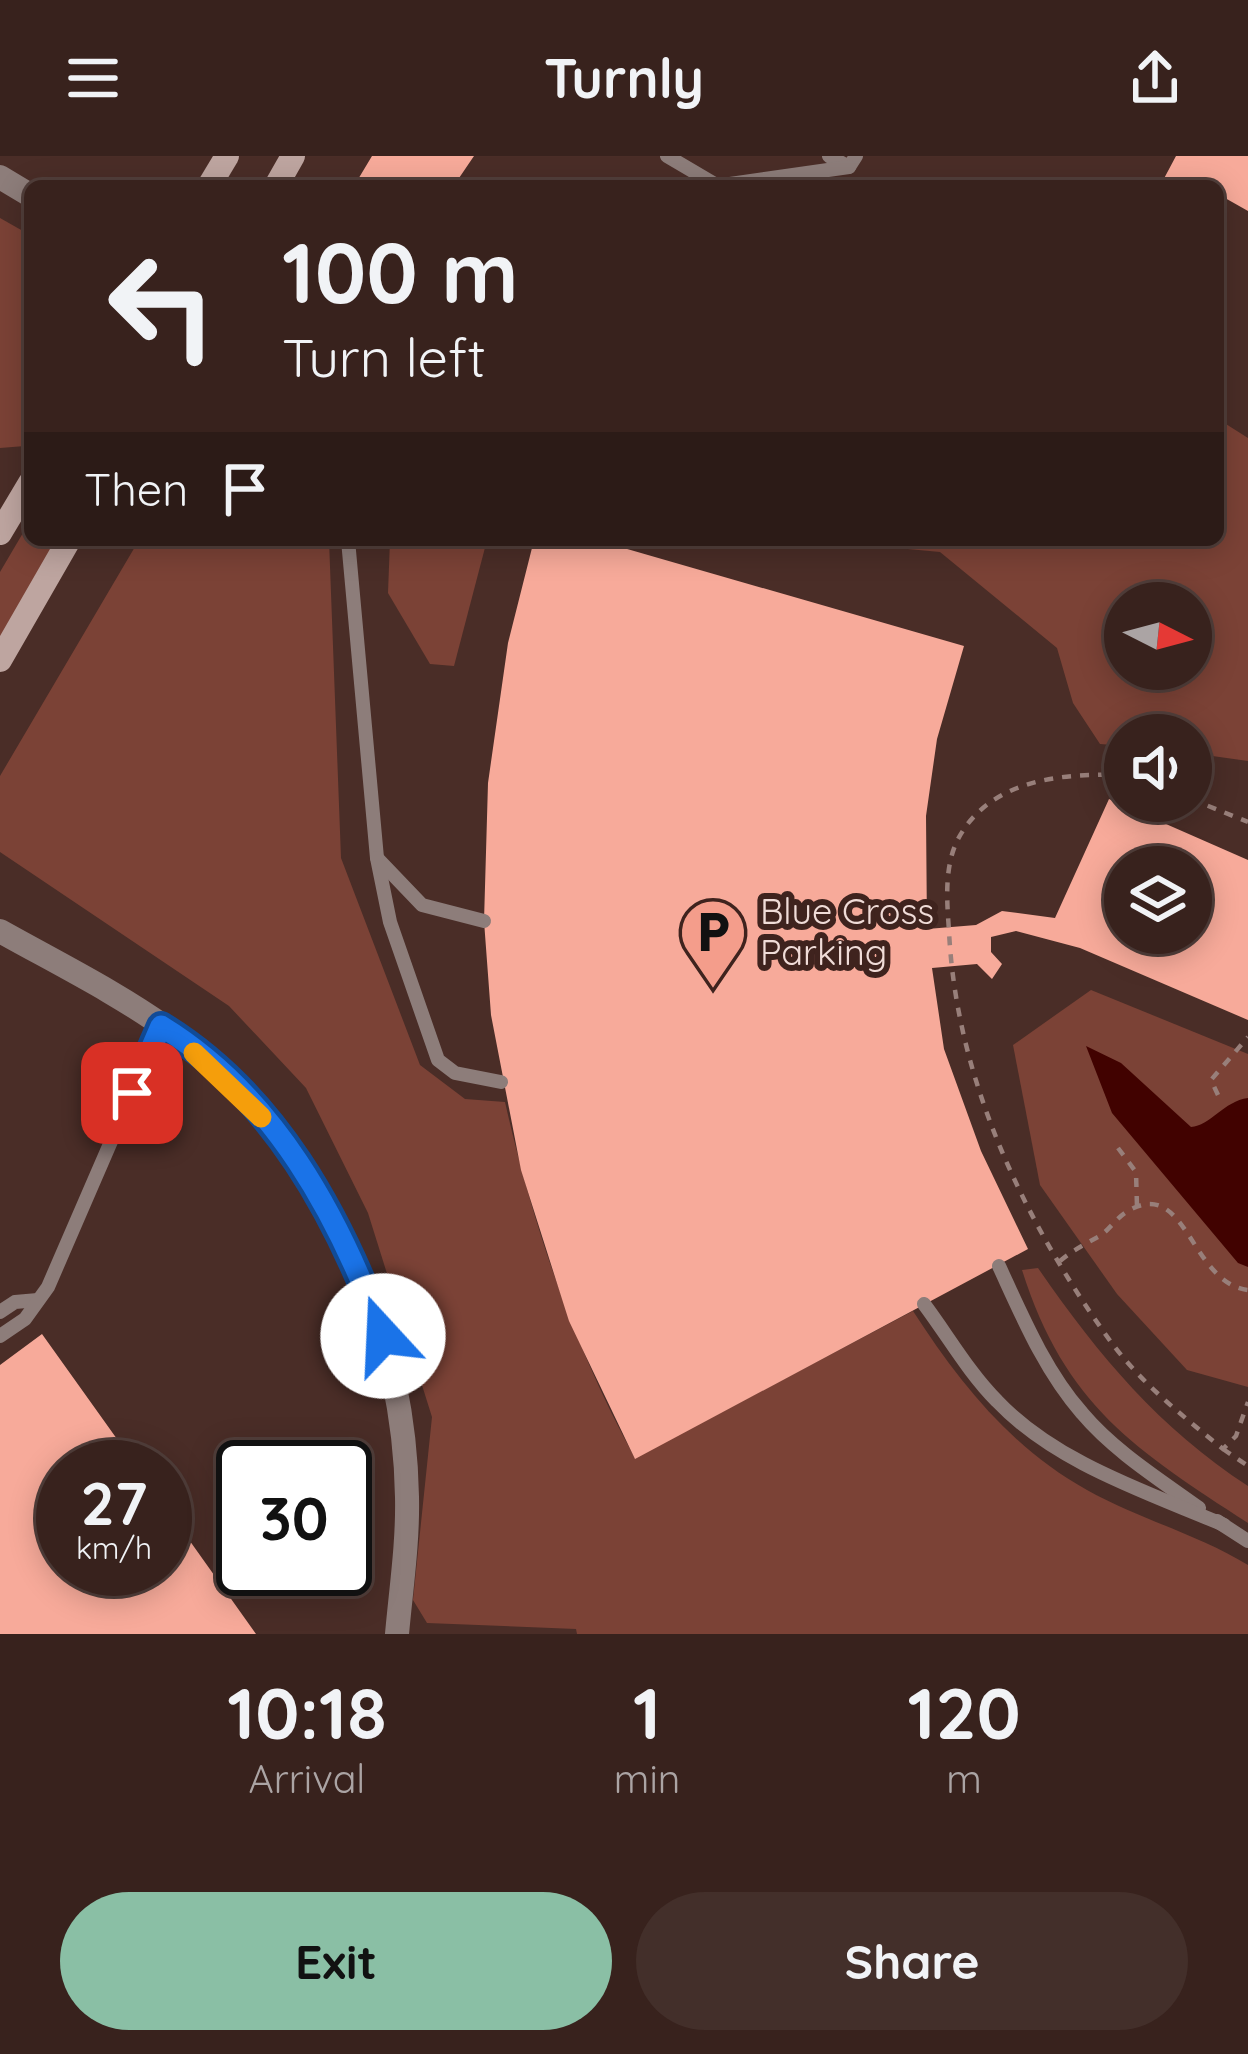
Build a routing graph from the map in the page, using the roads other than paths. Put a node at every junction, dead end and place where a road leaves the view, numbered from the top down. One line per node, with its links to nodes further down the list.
1 (667, 156): 4 (lane)
2 (829, 156): 3 (lane)
3 (853, 162): 5 (lane)
4 (707, 180)
5 (751, 180)
6 (16, 494): 7 (main road)
7 (0, 533)
8 (66, 546): 10 (main road)
9 (349, 546): 11 (lane)
10 (0, 660)
11 (377, 858): 12 (lane); 15 (lane)
12 (484, 921)
13 (0, 931): 14 (street)
14 (161, 1026): 17 (lane); 23 (street)
15 (501, 1082)
16 (999, 1266): 21 (lane)
17 (38, 1300): 19 (lane); 20 (lane)
18 (924, 1304): 21 (lane)
19 (0, 1312)
20 (0, 1336)
21 (1223, 1525): 22 (lane)
22 (1248, 1541)
23 (398, 1634)

